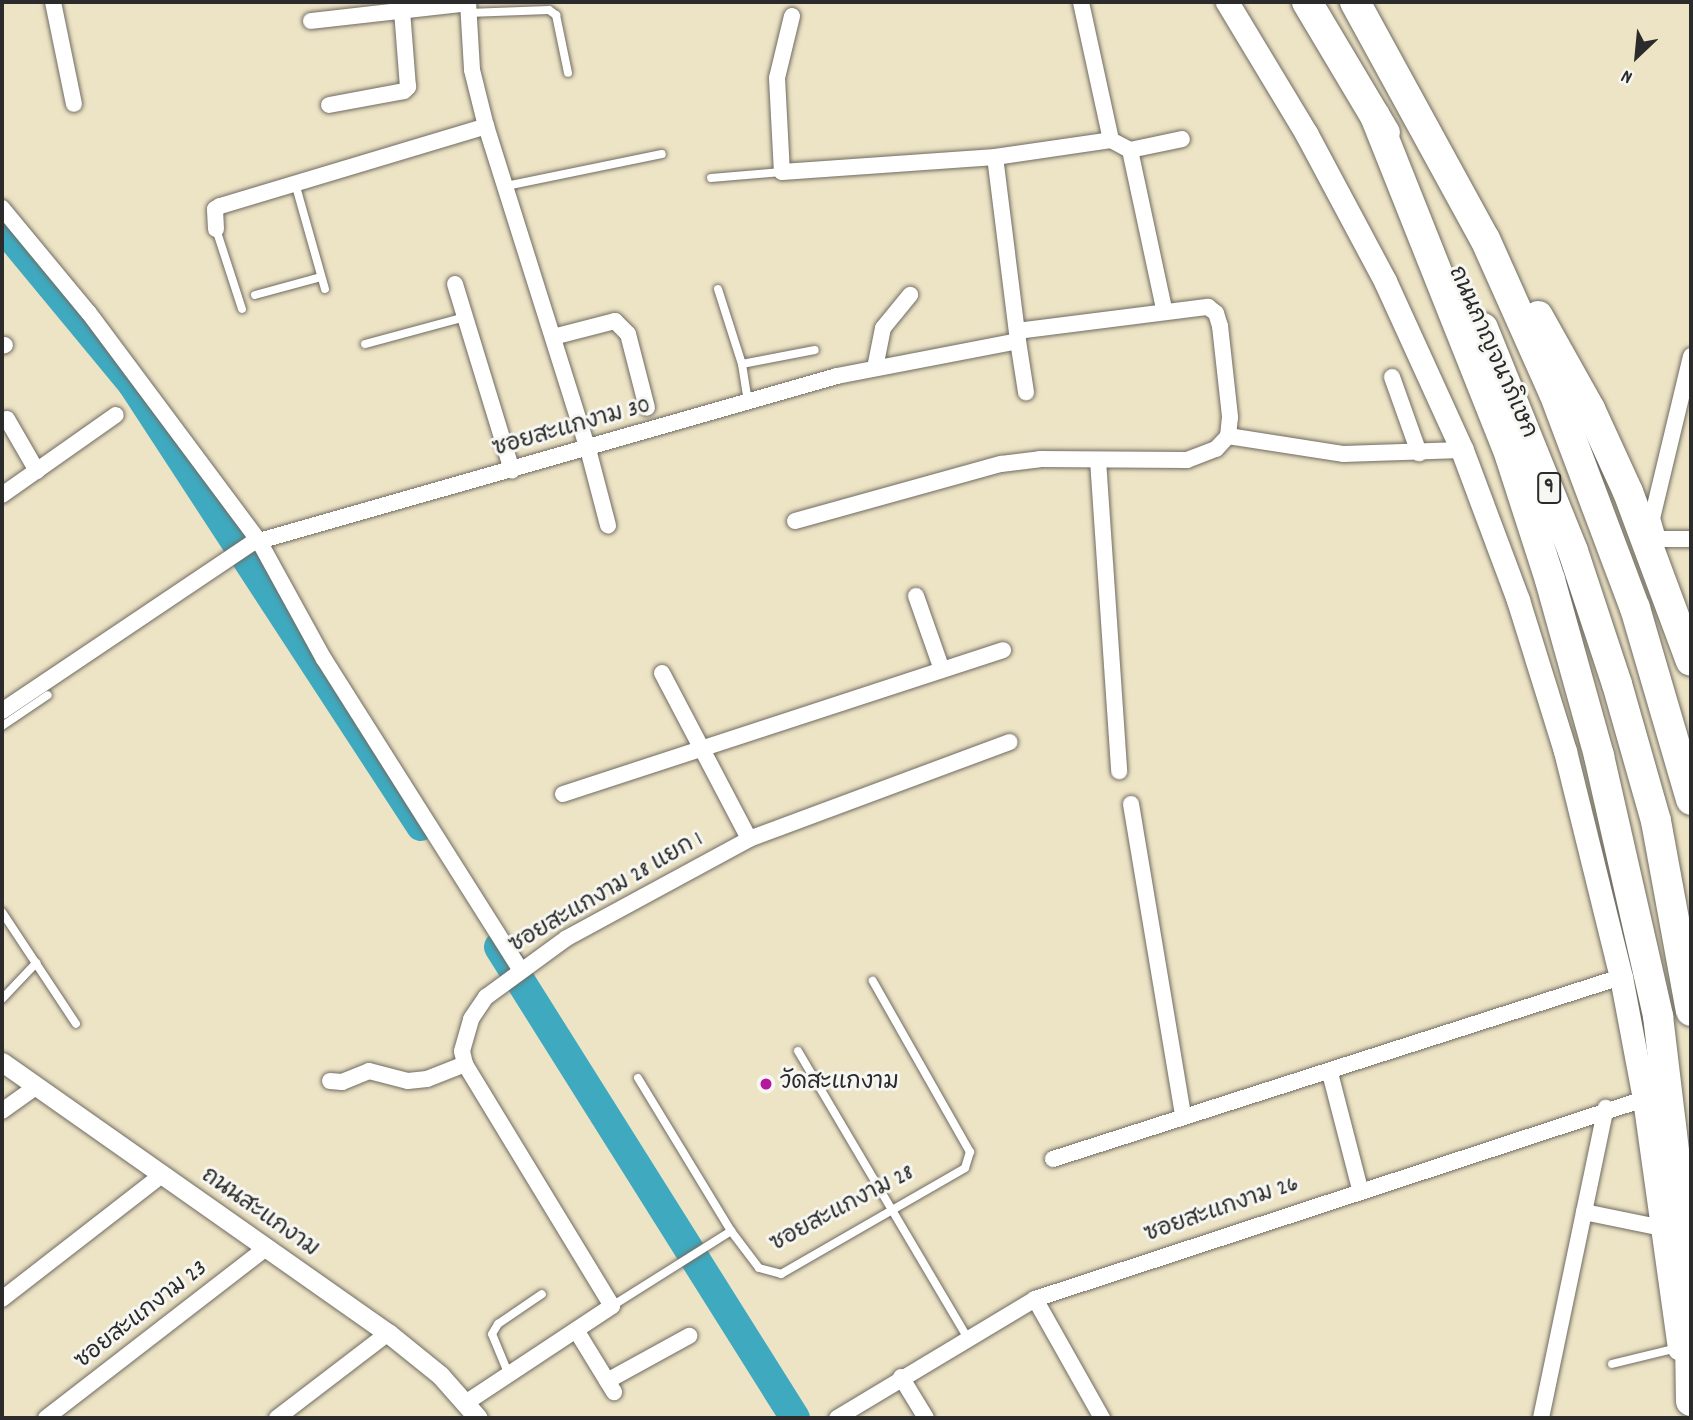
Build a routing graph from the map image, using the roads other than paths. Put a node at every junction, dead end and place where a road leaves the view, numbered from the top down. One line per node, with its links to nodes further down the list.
1 (53, 2): 11 (street)
2 (1081, 2): 16 (street)
3 (1227, 2): 51 (main road)
4 (1307, 2): 13 (highway, ถนนกาญจนาภิเษก / 9)
5 (1355, 2): 21 (highway, ถนนกาญจนาภิเษก / 9)
6 (468, 6): 7 (street); 10 (lane); 14 (street)
7 (401, 11): 9 (street); 12 (street)
8 (792, 16): 20 (street)
9 (311, 21)
10 (568, 73)
11 (74, 104)
12 (329, 105)
13 (1375, 116): 82 (highway, ถนนกาญจนาภิเษก / 9); 115 (highway)
14 (486, 126): 23 (street); 24 (street)
15 (1182, 139): 17 (street)
16 (1111, 140): 17 (street); 19 (street)
17 (1130, 150): 34 (street)
18 (662, 154): 24 (lane)
19 (995, 157): 20 (street); 36 (street)
20 (782, 172): 22 (lane)
21 (1451, 172): 63 (highway); 73 (highway, ถนนกาญจนาภิเษก / 9)
22 (711, 178)
23 (295, 183): 26 (street); 27 (lane)
24 (506, 186): 37 (street)
25 (2, 208): 60 (street)
26 (216, 229): 33 (lane)
27 (321, 276): 29 (lane); 31 (lane)
28 (455, 284): 35 (street)
29 (325, 289)
30 (718, 289): 41 (lane)
31 (255, 295)
32 (910, 295): 42 (street)
33 (242, 309)
34 (1164, 310): 36 (street, ซอยสะแกงาม 30); 49 (street, ซอยสะแกงาม 30)
35 (465, 317): 38 (lane); 54 (street)
36 (1018, 336): 42 (street, ซอยสะแกงาม 30); 44 (street)
37 (553, 337): 46 (street); 50 (street)
38 (365, 344)
39 (815, 350): 41 (lane)
40 (1691, 356): 59 (street)
41 (742, 364): 45 (lane)
42 (875, 368): 45 (street, ซอยสะแกงาม 30)
43 (1392, 377): 52 (street)
44 (1026, 392)
45 (748, 403): 50 (street, ซอยสะแกงาม 30)
46 (648, 408)
47 (117, 415): 55 (street)
48 (8, 419): 55 (street)
49 (1228, 436): 52 (street); 53 (street)
50 (588, 449): 54 (street, ซอยสะแกงาม 30); 58 (street)
51 (1462, 450): 52 (street); 79 (main road)
52 (1419, 453)
53 (1098, 460): 57 (street); 71 (street)
54 (512, 470): 60 (street, ซอยสะแกงาม 30)
55 (37, 471): 56 (street)
56 (2, 495)
57 (795, 522)
58 (608, 526)
59 (1691, 539)
60 (256, 542): 67 (street, ซอยสะแกงาม 30); 78 (street)
61 (916, 596): 64 (street)
62 (1003, 650): 64 (street)
63 (1691, 662)
64 (942, 670): 70 (street)
65 (662, 673): 70 (street)
66 (48, 695): 68 (lane)
67 (2, 711)
68 (2, 726)
69 (1010, 743): 75 (street, ซอยสะแกงาม 28 แยก 1)
70 (705, 750): 72 (street); 75 (street)
71 (1119, 771)
72 (563, 794)
73 (1691, 800)
74 (1130, 804): 94 (street)
75 (749, 839): 78 (street, ซอยสะแกงาม 28 แยก 1)
76 (2, 912): 77 (lane)
77 (36, 963): 81 (lane); 83 (lane)
78 (518, 970): 86 (street, ซอยสะแกงาม 28 แยก 1)
79 (1621, 977): 87 (street); 91 (main road)
80 (873, 981): 99 (lane, ซอยสะแกงาม 28)
81 (2, 999)
82 (1691, 1011)
83 (76, 1024)
84 (798, 1051): 99 (lane)
85 (2, 1062): 90 (street, ถนนสะแกงาม)
86 (465, 1064): 89 (street); 106 (street)
87 (1330, 1073): 94 (street); 97 (street)
88 (638, 1077): 101 (lane, ซอยสะแกงาม 28)
89 (330, 1081)
90 (37, 1086): 93 (street); 96 (street, ถนนสะแกงาม)
91 (1644, 1099): 92 (street, ซอยสะแกงาม 26); 100 (main road)
92 (1606, 1108): 97 (street, ซอยสะแกงาม 26); 98 (street)
93 (2, 1111)
94 (1183, 1115): 95 (street)
95 (1053, 1159)
96 (162, 1175): 102 (street, ถนนสะแกงาม); 104 (street)
97 (1360, 1189): 105 (street, ซอยสะแกงาม 26)
98 (1584, 1212): 100 (street); 122 (street)
99 (891, 1213): 101 (lane, ซอยสะแกงาม 28); 110 (lane)
100 (1662, 1228): 111 (main road)
101 (731, 1231): 106 (lane)
102 (265, 1249): 108 (street, ถนนสะแกงาม); 119 (street, ซอยสะแกงาม 23)
103 (542, 1294): 113 (lane)
104 (2, 1299)
105 (1035, 1299): 110 (street, ซอยสะแกงาม 26); 121 (street)
106 (612, 1306): 107 (street)
107 (576, 1330): 109 (street); 113 (street)
108 (388, 1334): 116 (street, ถนนสะแกงาม); 117 (street)
109 (689, 1336)
110 (968, 1338): 114 (street, ซอยสะแกงาม 26)
111 (1679, 1348): 112 (lane); 123 (main road)
112 (1612, 1364)
113 (509, 1374): 116 (street)
114 (901, 1377): 118 (street, ซอยสะแกงาม 26); 120 (street)
115 (1691, 1401)
116 (473, 1410)
117 (286, 1416)
118 (843, 1417)
119 (46, 1418)
120 (926, 1418)
121 (1102, 1418)
122 (1541, 1418)
123 (1687, 1418)

